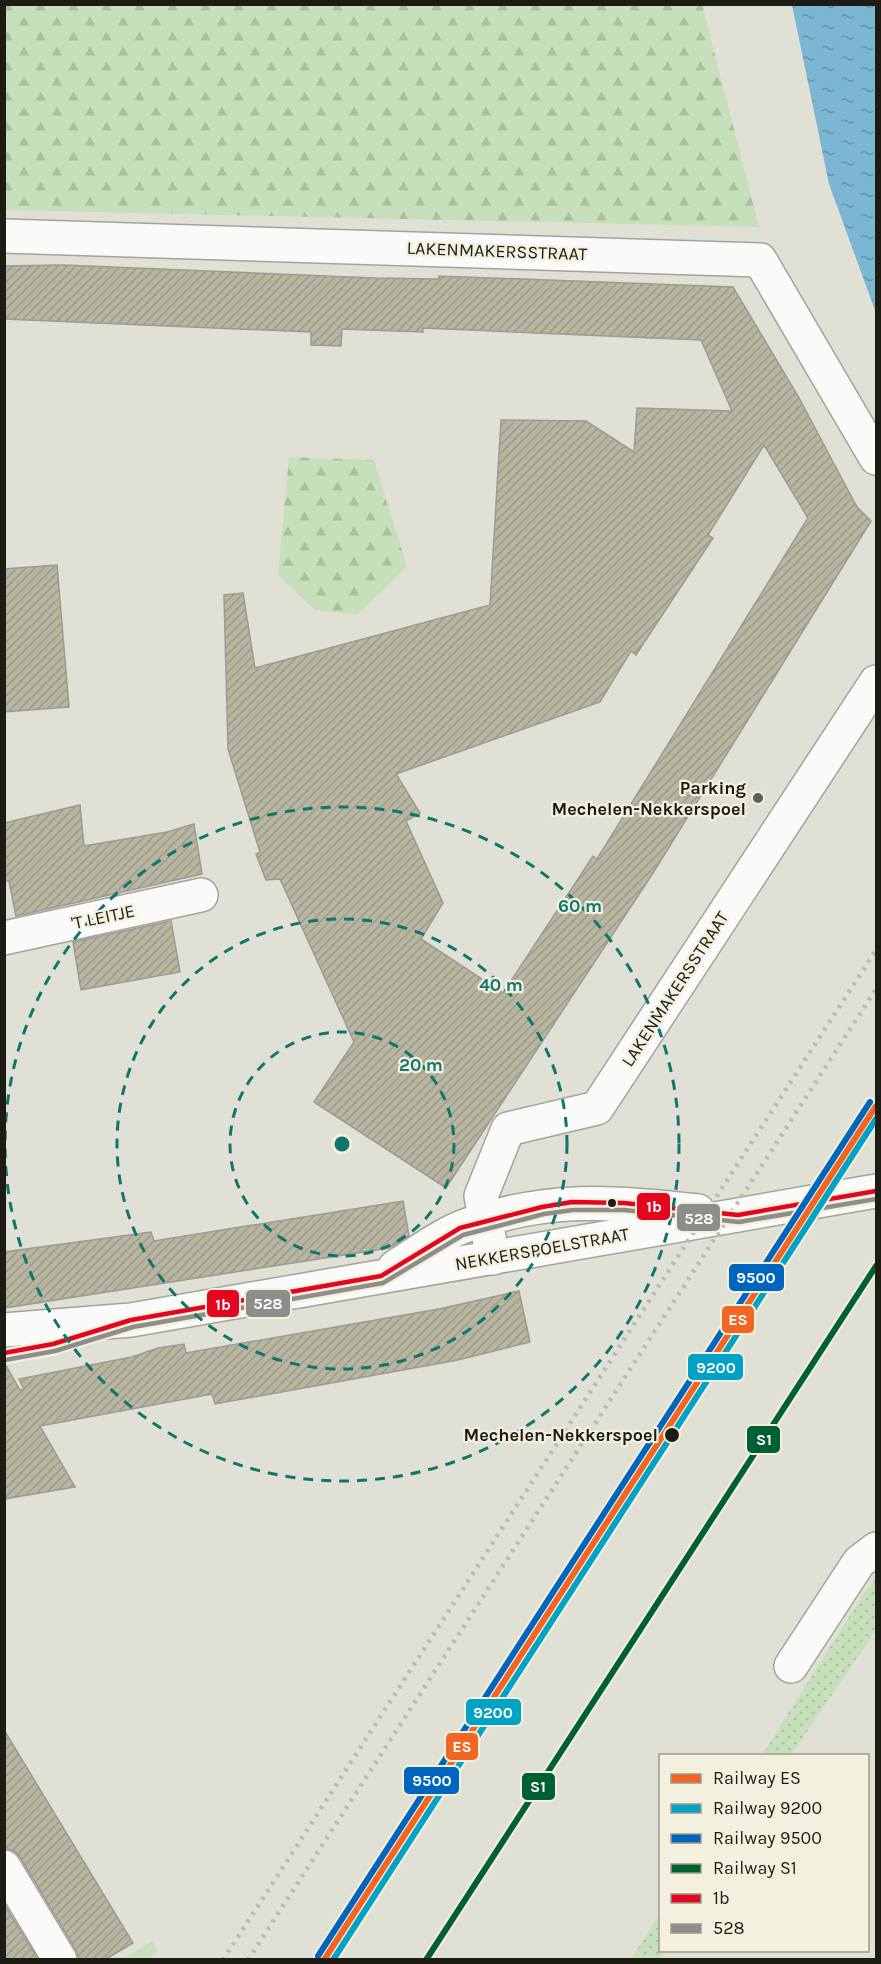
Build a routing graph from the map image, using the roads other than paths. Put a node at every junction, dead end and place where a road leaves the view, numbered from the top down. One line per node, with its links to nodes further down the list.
1 (4, 236): 2 (street, LAKENMAKERSSTRAAT)
2 (876, 458)
3 (876, 681): 8 (street, LAKENMAKERSSTRAAT)
4 (201, 896): 5 (street, 'T LEITJE)
5 (4, 938)
6 (876, 1191): 7 (street, NEKKERSPOELSTRAAT)
7 (738, 1215): 8 (street, NEKKERSPOELSTRAAT); 9 (street, NEKKERSPOELSTRAAT)
8 (484, 1220): 9 (street, LAKENMAKERSSTRAAT); 10 (street, NEKKERSPOELSTRAAT)
9 (493, 1258): 10 (street, NEKKERSPOELSTRAAT)
10 (381, 1276): 11 (street, NEKKERSPOELSTRAAT)
11 (131, 1320): 12 (street, NEKKERSPOELSTRAAT); 13 (street, NEKKERSPOELSTRAAT)
12 (4, 1330)
13 (4, 1353)
14 (876, 1549): 15 (street)
15 (791, 1666)
16 (4, 1867): 17 (street)
17 (60, 1959)

